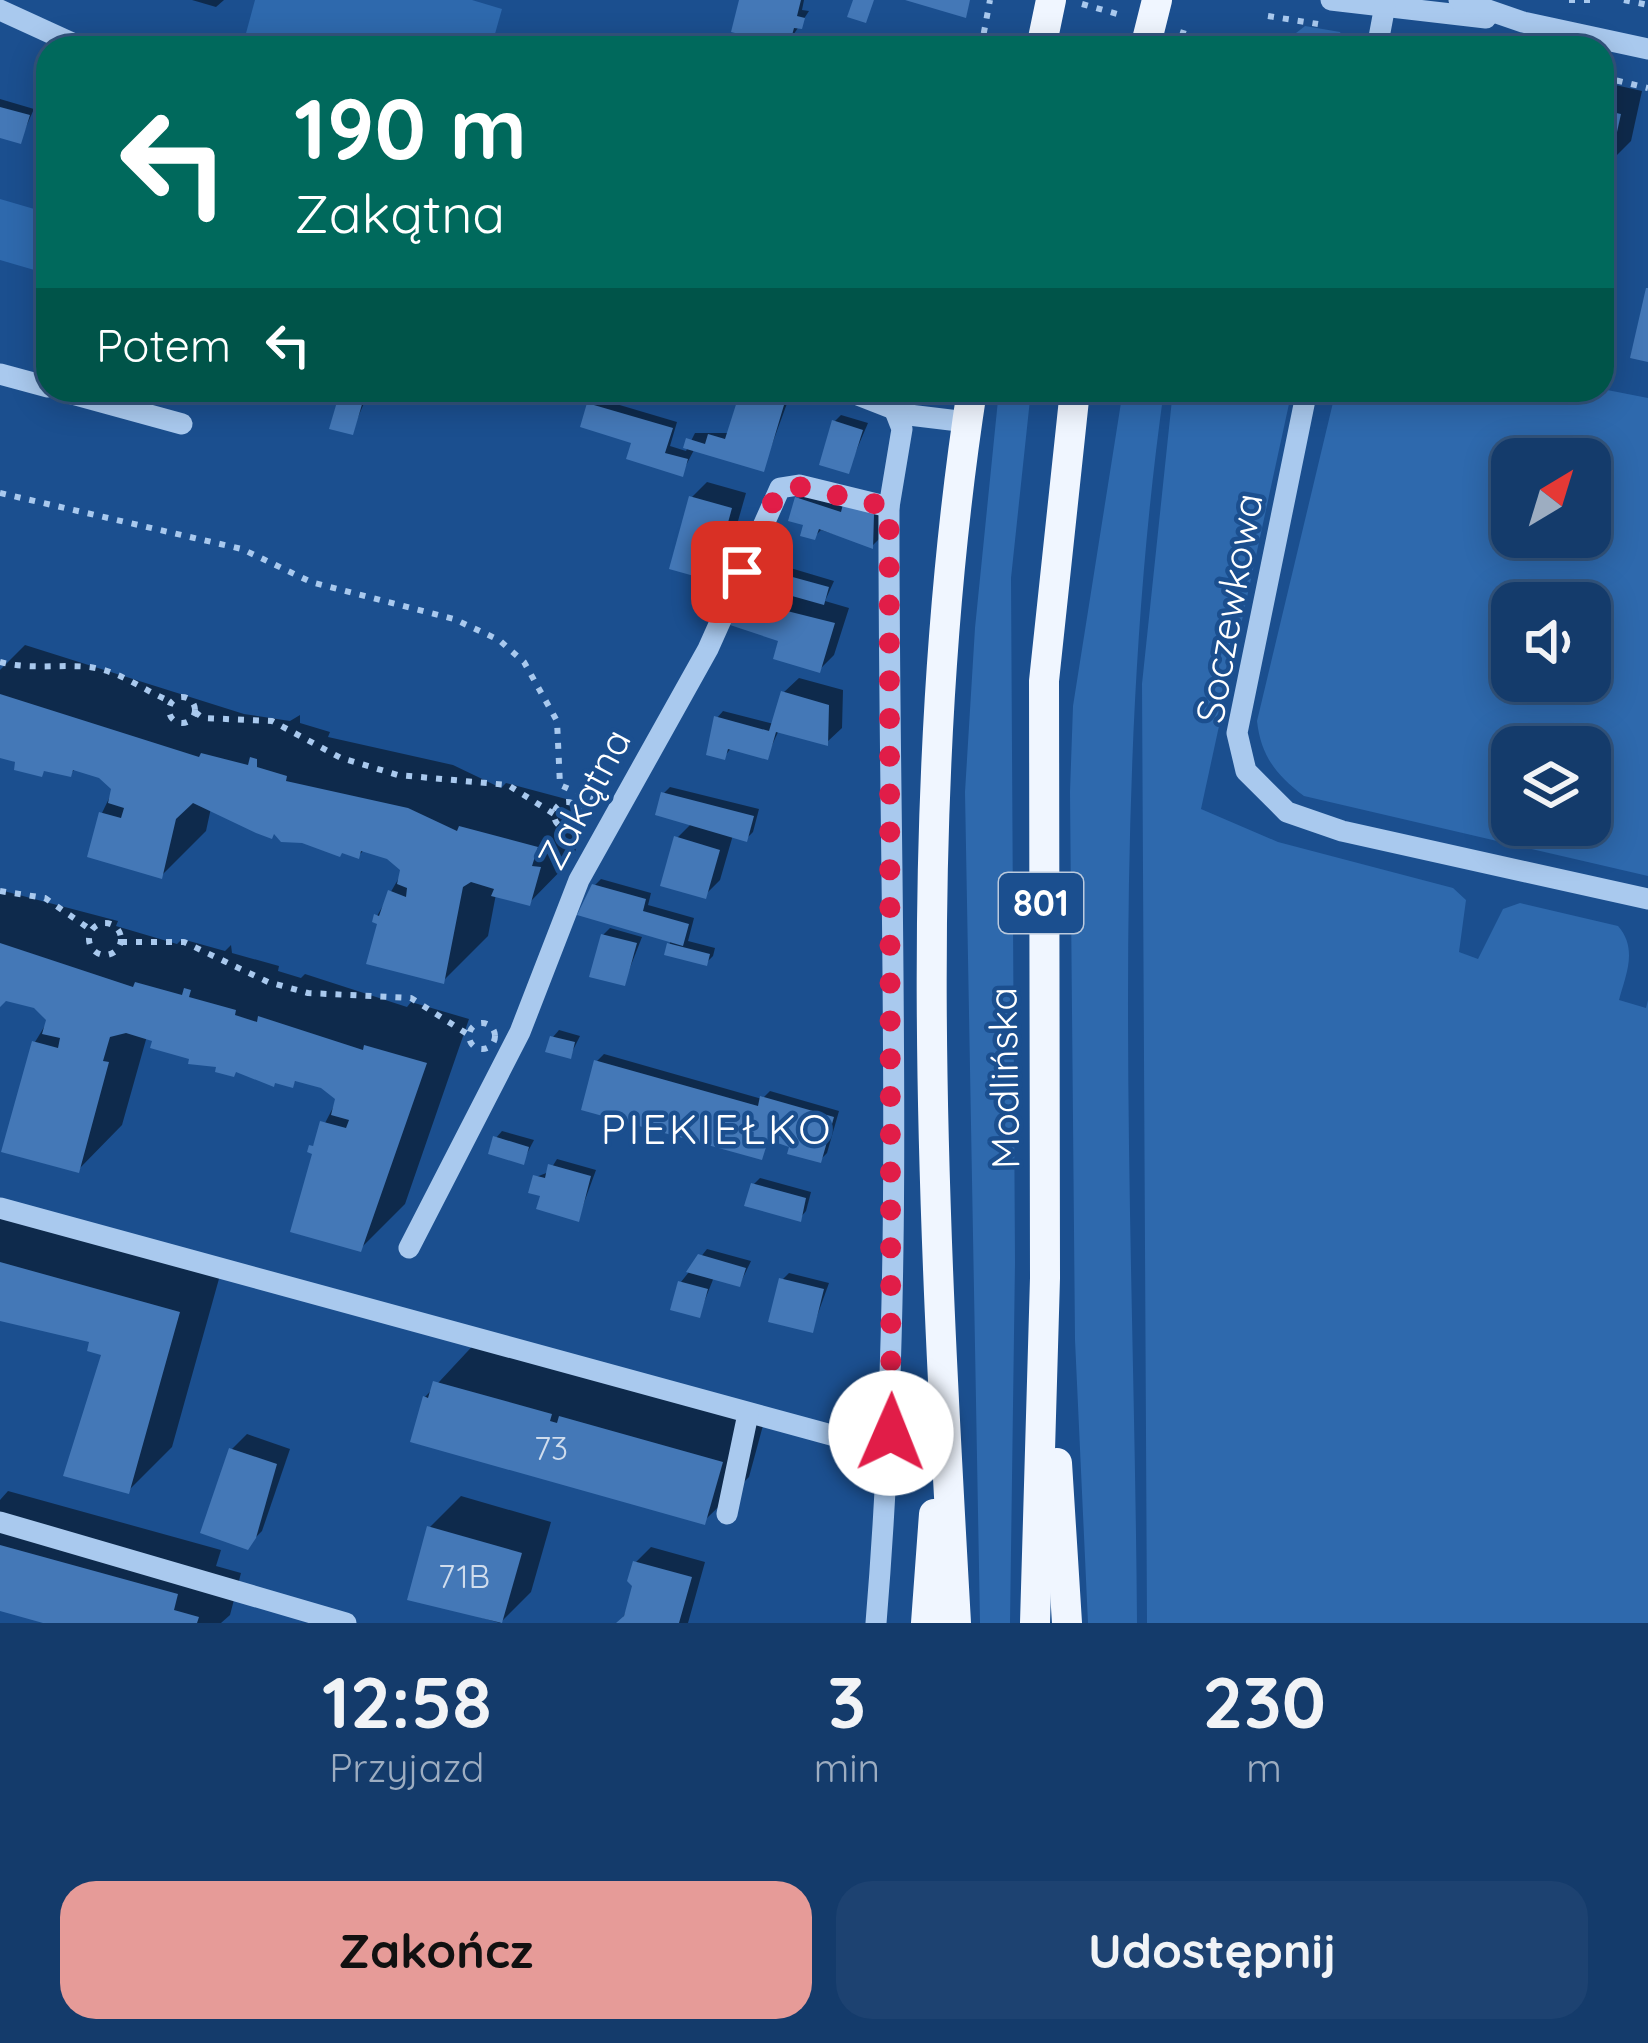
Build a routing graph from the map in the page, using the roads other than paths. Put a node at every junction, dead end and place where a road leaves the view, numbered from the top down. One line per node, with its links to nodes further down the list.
1 (1052, 0): 9 (main road)
2 (1157, 0): 10 (main road)
3 (1331, 0): 5 (street)
4 (1460, 0): 7 (street)
5 (1386, 4): 7 (street); 11 (street)
6 (0, 10): 8 (street)
7 (1523, 22): 12 (street)
8 (57, 36)
9 (1044, 36)
10 (1148, 36)
11 (1379, 36)
12 (1588, 36)
13 (1614, 42): 14 (street)
14 (1648, 49)
15 (0, 374): 16 (street)
16 (36, 384)
17 (102, 402): 24 (street)
18 (874, 402): 22 (street)
19 (970, 402): 23 (main road, Modlińska)
20 (1074, 402): 29 (main road, Modlińska / 801)
21 (1305, 402): 26 (street, Soczewkowa)
22 (895, 411): 23 (street); 25 (street)
23 (967, 422): 30 (main road, Modlińska)
24 (182, 424)
25 (889, 507): 28 (street, Zakątna); 32 (street)
26 (1648, 898)
27 (0, 1208): 31 (street)
28 (409, 1248)
29 (1045, 1278): 39 (main road, Modlińska / 801); 40 (main road)
30 (943, 1394): 37 (main road); 38 (main road, Modlińska)
31 (748, 1414): 32 (street); 33 (street)
32 (890, 1451): 36 (street)
33 (727, 1514)
34 (0, 1522): 35 (street)
35 (346, 1623)
36 (876, 1623)
37 (926, 1623)
38 (956, 1623)
39 (1035, 1623)
40 (1067, 1623)

